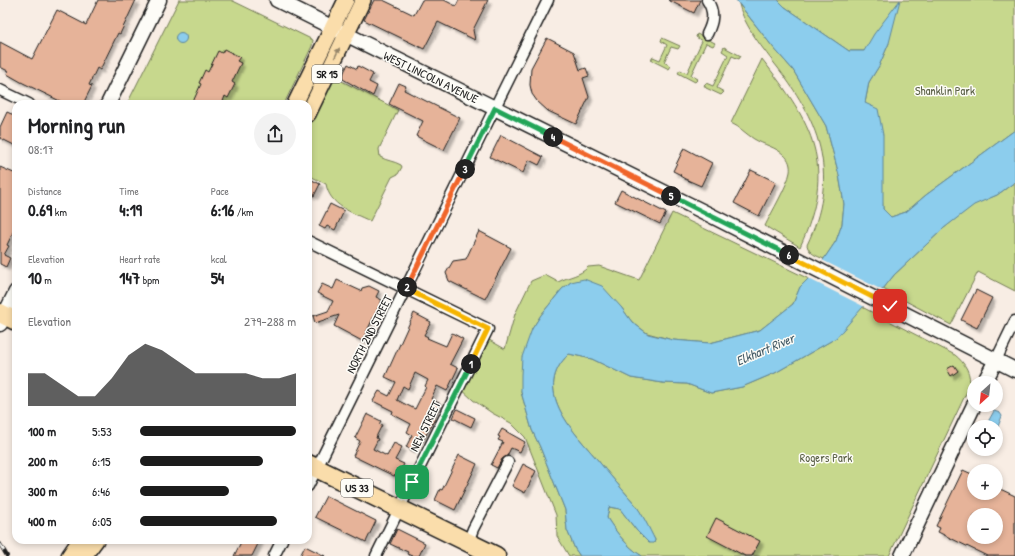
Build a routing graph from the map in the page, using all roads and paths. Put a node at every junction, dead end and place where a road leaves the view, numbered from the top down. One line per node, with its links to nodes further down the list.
1 (159, 0): 12 (street)
2 (277, 0): 7 (street, WEST LINCOLN AVENUE)
3 (346, 0): 7 (main road, SR 15)
4 (363, 0): 9 (main road, SR 15)
5 (548, 0): 15 (street, NORTH 2ND STREET)
6 (707, 0): 8 (street)
7 (332, 28): 9 (street, WEST LINCOLN AVENUE); 13 (main road, SR 15)
8 (708, 34)
9 (346, 35): 14 (main road, SR 15, one-way to 9); 15 (street, WEST LINCOLN AVENUE)
10 (0, 90): 11 (street)
11 (21, 100)
12 (110, 100)
13 (297, 100)
14 (312, 106)
15 (495, 108): 17 (street, NORTH 2ND STREET); 21 (street, WEST LINCOLN AVENUE)
16 (312, 243): 17 (street)
17 (406, 289): 26 (street, NORTH 2ND STREET); 27 (street, NEW STREET)
18 (12, 301): 19 (street)
19 (5, 318)
20 (1015, 321): 21 (street)
21 (996, 360): 22 (street, WEST LINCOLN AVENUE); 23 (street)
22 (1015, 370)
23 (988, 376)
24 (971, 412): 37 (street)
25 (508, 462): 28 (street)
26 (312, 466): 27 (highway, US 33)
27 (398, 508): 28 (highway, US 33); 35 (street, NEW STREET)
28 (468, 542): 36 (highway, US 33)
29 (77, 544): 32 (main road)
30 (93, 544): 33 (main road)
31 (280, 544): 34 (street)
32 (69, 556)
33 (84, 556)
34 (274, 556)
35 (376, 556)
36 (496, 556)
37 (902, 556)

